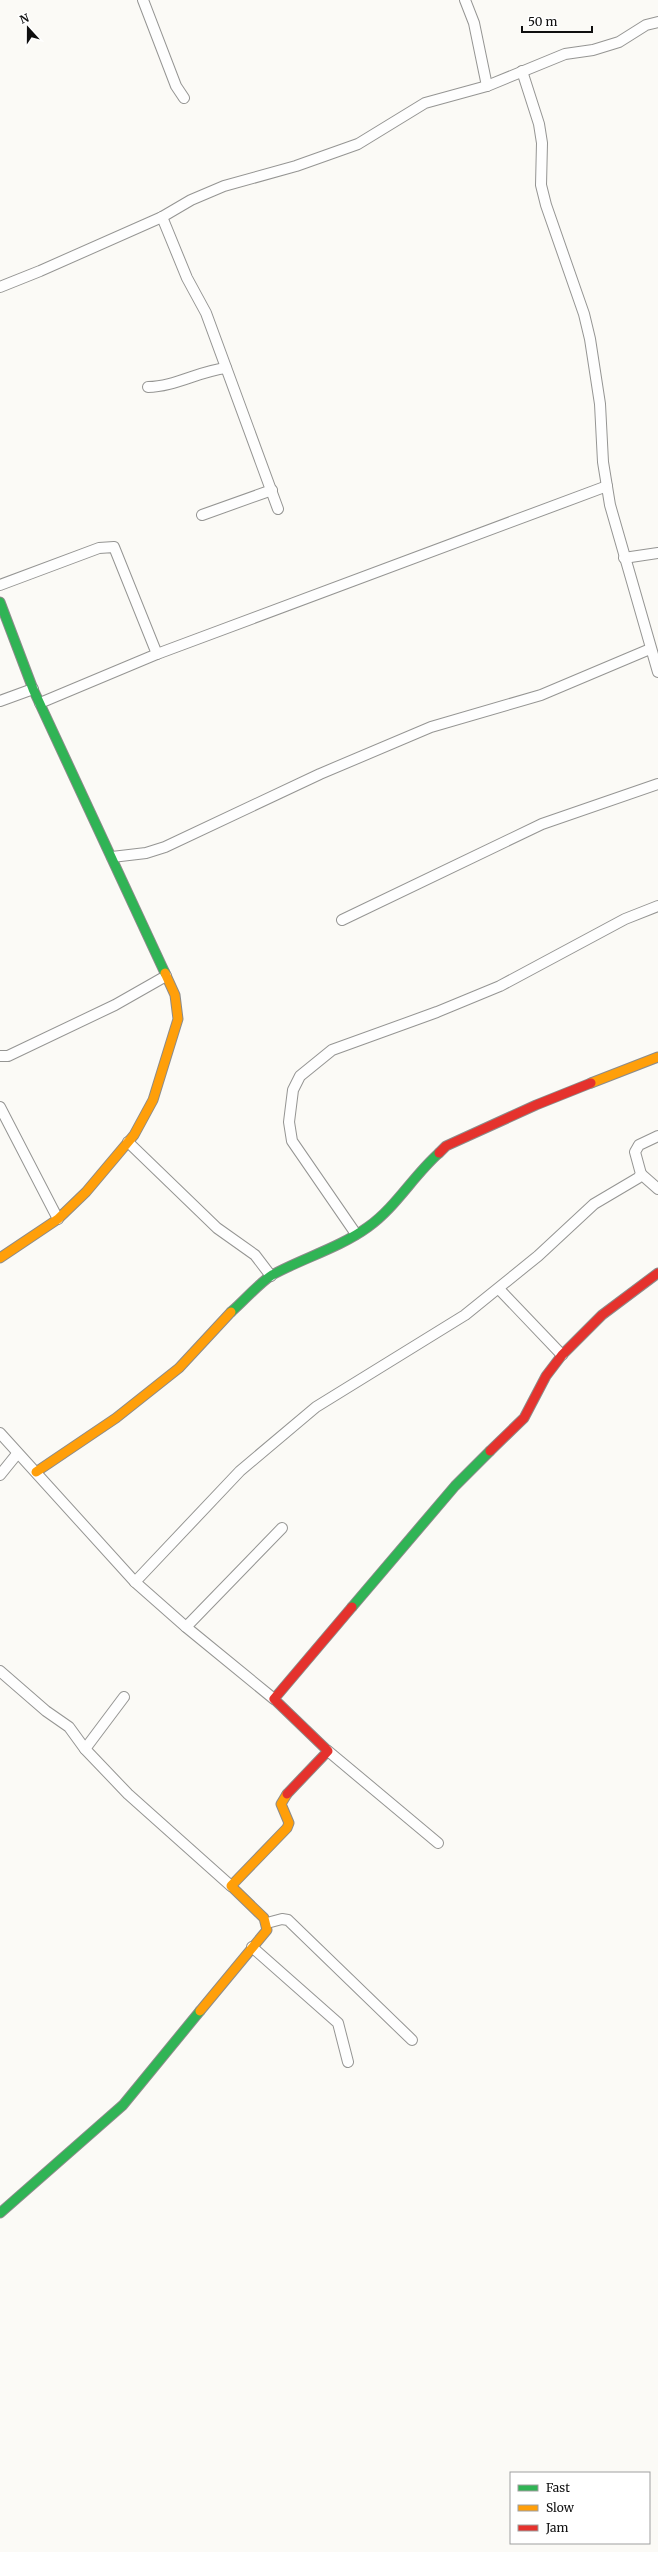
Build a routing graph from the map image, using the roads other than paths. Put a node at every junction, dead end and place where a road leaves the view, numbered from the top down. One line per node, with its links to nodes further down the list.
1 (143, 0): 6 (street)
2 (465, 0): 5 (street)
3 (658, 22): 4 (street)
4 (522, 72): 5 (street); 11 (street)
5 (487, 86): 7 (street)
6 (184, 98)
7 (162, 217): 8 (street); 9 (street)
8 (0, 287)
9 (226, 368): 10 (street); 12 (street)
10 (148, 387)
11 (607, 486): 16 (street); 20 (street)
12 (272, 490): 13 (street); 14 (street)
13 (278, 509)
14 (202, 515)
15 (658, 553): 16 (street)
16 (624, 558): 19 (street)
17 (0, 584): 20 (street)
18 (0, 602): 22 (street)
19 (650, 649): 21 (street); 26 (street)
20 (157, 654): 24 (street)
21 (658, 672)
22 (33, 689): 23 (street); 24 (street)
23 (0, 701)
24 (40, 703): 26 (street)
25 (658, 784): 28 (street)
26 (112, 857): 29 (street)
27 (658, 906): 38 (street)
28 (342, 920)
29 (166, 976): 30 (street); 34 (street)
30 (0, 1056)
31 (658, 1057): 38 (street)
32 (0, 1107): 37 (street)
33 (658, 1136): 35 (street)
34 (128, 1142): 37 (street); 41 (street)
35 (641, 1174): 36 (street); 42 (street)
36 (658, 1189)
37 (58, 1219): 39 (street)
38 (356, 1234): 41 (street)
39 (0, 1258)
40 (658, 1273): 43 (street)
41 (271, 1276): 46 (street)
42 (499, 1289): 43 (street); 49 (street)
43 (562, 1355): 54 (street)
44 (0, 1433): 45 (street)
45 (17, 1454): 46 (street); 47 (street)
46 (36, 1472): 49 (street)
47 (0, 1475)
48 (282, 1528): 50 (street)
49 (135, 1582): 50 (street)
50 (186, 1627): 54 (street)
51 (4, 1674): 52 (street); 55 (street)
52 (0, 1685)
53 (124, 1697): 55 (street)
54 (274, 1699): 56 (street)
55 (85, 1749): 58 (street)
56 (328, 1751): 57 (street); 58 (street)
57 (438, 1843)
58 (231, 1886): 59 (street)
59 (267, 1923): 60 (street); 61 (street)
60 (252, 1947): 62 (street); 63 (street)
61 (412, 2040)
62 (348, 2062)
63 (0, 2213)

